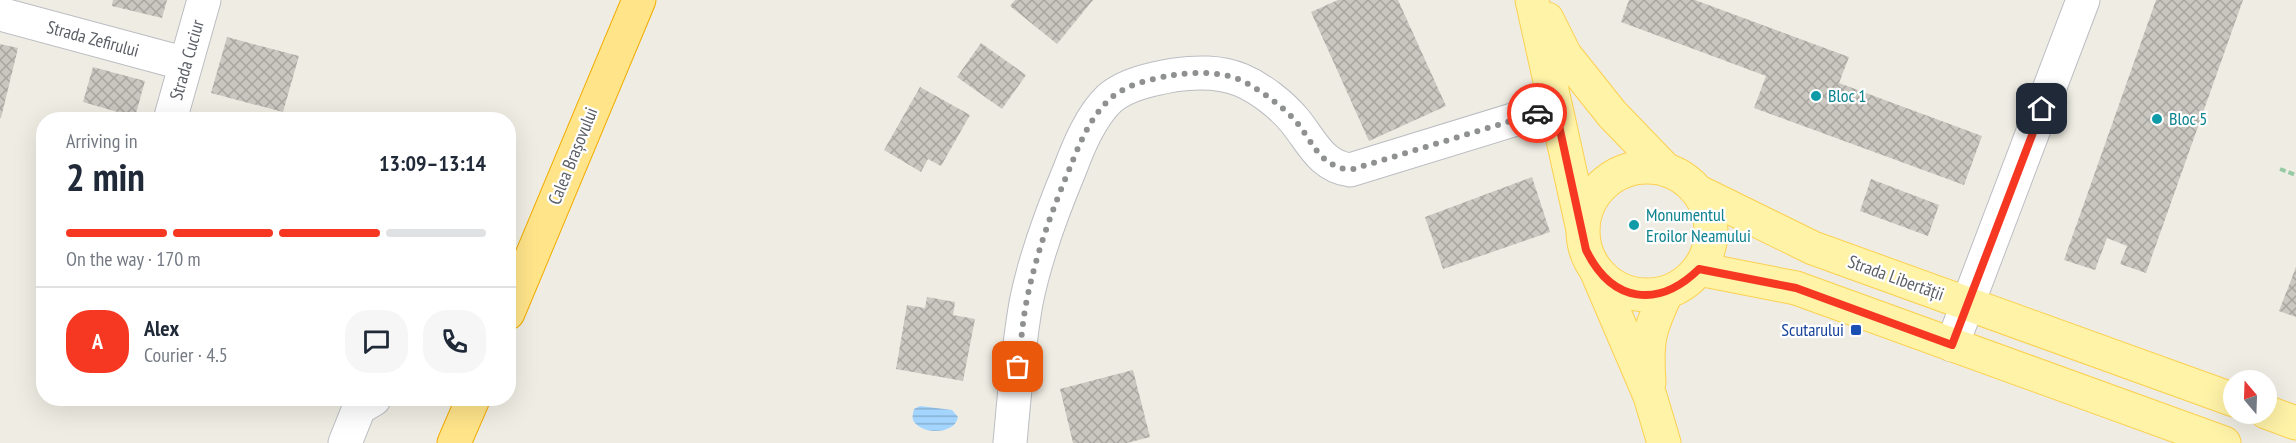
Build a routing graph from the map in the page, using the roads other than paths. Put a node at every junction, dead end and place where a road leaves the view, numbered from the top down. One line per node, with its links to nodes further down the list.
1 (204, 0): 6 (street, Strada Cuciur)
2 (639, 0): 15 (highway, Calea Brașovului)
3 (1534, 0): 7 (main road); 9 (main road)
4 (2083, 0): 16 (street)
5 (0, 14): 6 (street, Strada Zefirului)
6 (186, 64): 8 (street, Strada Cuciur)
7 (1555, 107): 11 (main road); 26 (street)
8 (172, 112)
9 (1666, 170): 10 (main road); 11 (main road)
10 (1699, 192): 13 (main road); 16 (main road, Strada Libertății)
11 (1583, 230): 12 (main road)
12 (1595, 268): 14 (main road); 18 (main road)
13 (1699, 269): 14 (main road); 17 (main road)
14 (1667, 292): 18 (main road)
15 (516, 293)
16 (1968, 305): 17 (street); 19 (main road, Strada Libertății)
17 (1952, 345): 28 (main road)
18 (1650, 396): 27 (main road)
19 (2223, 396)
20 (362, 406): 24 (street)
21 (470, 406): 25 (highway)
22 (2277, 416): 23 (main road)
23 (2296, 423)
24 (345, 443)
25 (454, 443)
26 (1010, 443)
27 (1664, 443)
28 (2224, 443)

